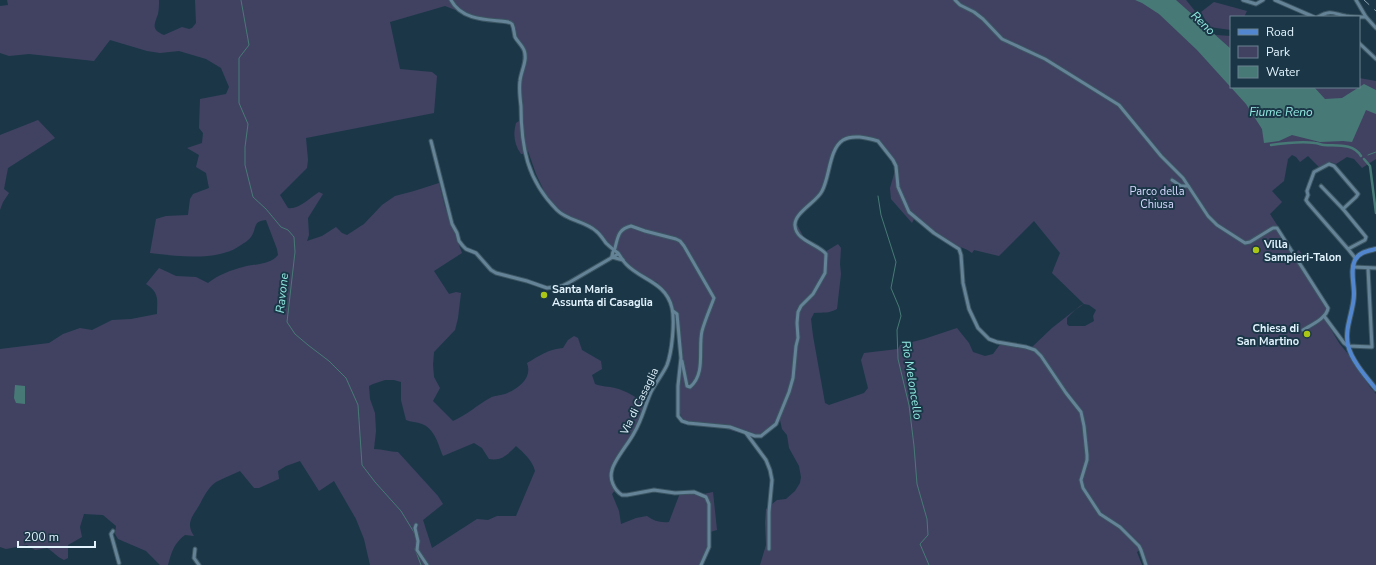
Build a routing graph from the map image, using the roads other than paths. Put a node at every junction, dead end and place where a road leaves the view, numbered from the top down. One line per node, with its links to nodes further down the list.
1 (451, 0): 22 (street, Via di Casaglia)
2 (955, 0): 17 (street)
3 (1243, 0): 4 (street)
4 (1263, 0)
5 (1275, 0): 7 (street)
6 (1356, 0): 11 (street)
7 (1312, 16)
8 (1320, 16): 9 (street)
9 (1345, 16)
10 (1360, 17): 11 (street)
11 (1366, 17): 12 (street)
12 (1376, 28)
13 (1360, 44): 14 (street)
14 (1376, 59)
15 (432, 141): 24 (street)
16 (1172, 180): 17 (street)
17 (1188, 186): 33 (street)
18 (1321, 186): 19 (street)
19 (1343, 209): 20 (street); 20 (street)
20 (1348, 249): 25 (street)
21 (1376, 249): 25 (main road)
22 (614, 250): 23 (street, Via di Casaglia); 24 (street); 36 (street)
23 (618, 254): 24 (street); 26 (street, Via di Casaglia)
24 (612, 257): 26 (street)
25 (1356, 259): 27 (main road)
26 (623, 260): 32 (street, Via di Casaglia)
27 (1353, 268): 28 (street); 35 (main road)
28 (1368, 268): 29 (street); 30 (street)
29 (1376, 268)
30 (1370, 304): 31 (street); 35 (street)
31 (1376, 304)
32 (672, 310): 36 (street); 49 (street, Via di Casaglia)
33 (1324, 316): 34 (street); 35 (street)
34 (1304, 330)
35 (1348, 346): 37 (main road)
36 (681, 358): 38 (street)
37 (1376, 390)
38 (745, 432): 43 (street); 50 (street)
39 (416, 525): 44 (street)
40 (113, 532): 46 (street)
41 (414, 543): 44 (street)
42 (195, 549): 47 (street)
43 (769, 549)
44 (417, 550): 48 (street)
45 (115, 564): 46 (street)
46 (121, 564)
47 (199, 565)
48 (427, 565)
49 (701, 565)
50 (1146, 565)

